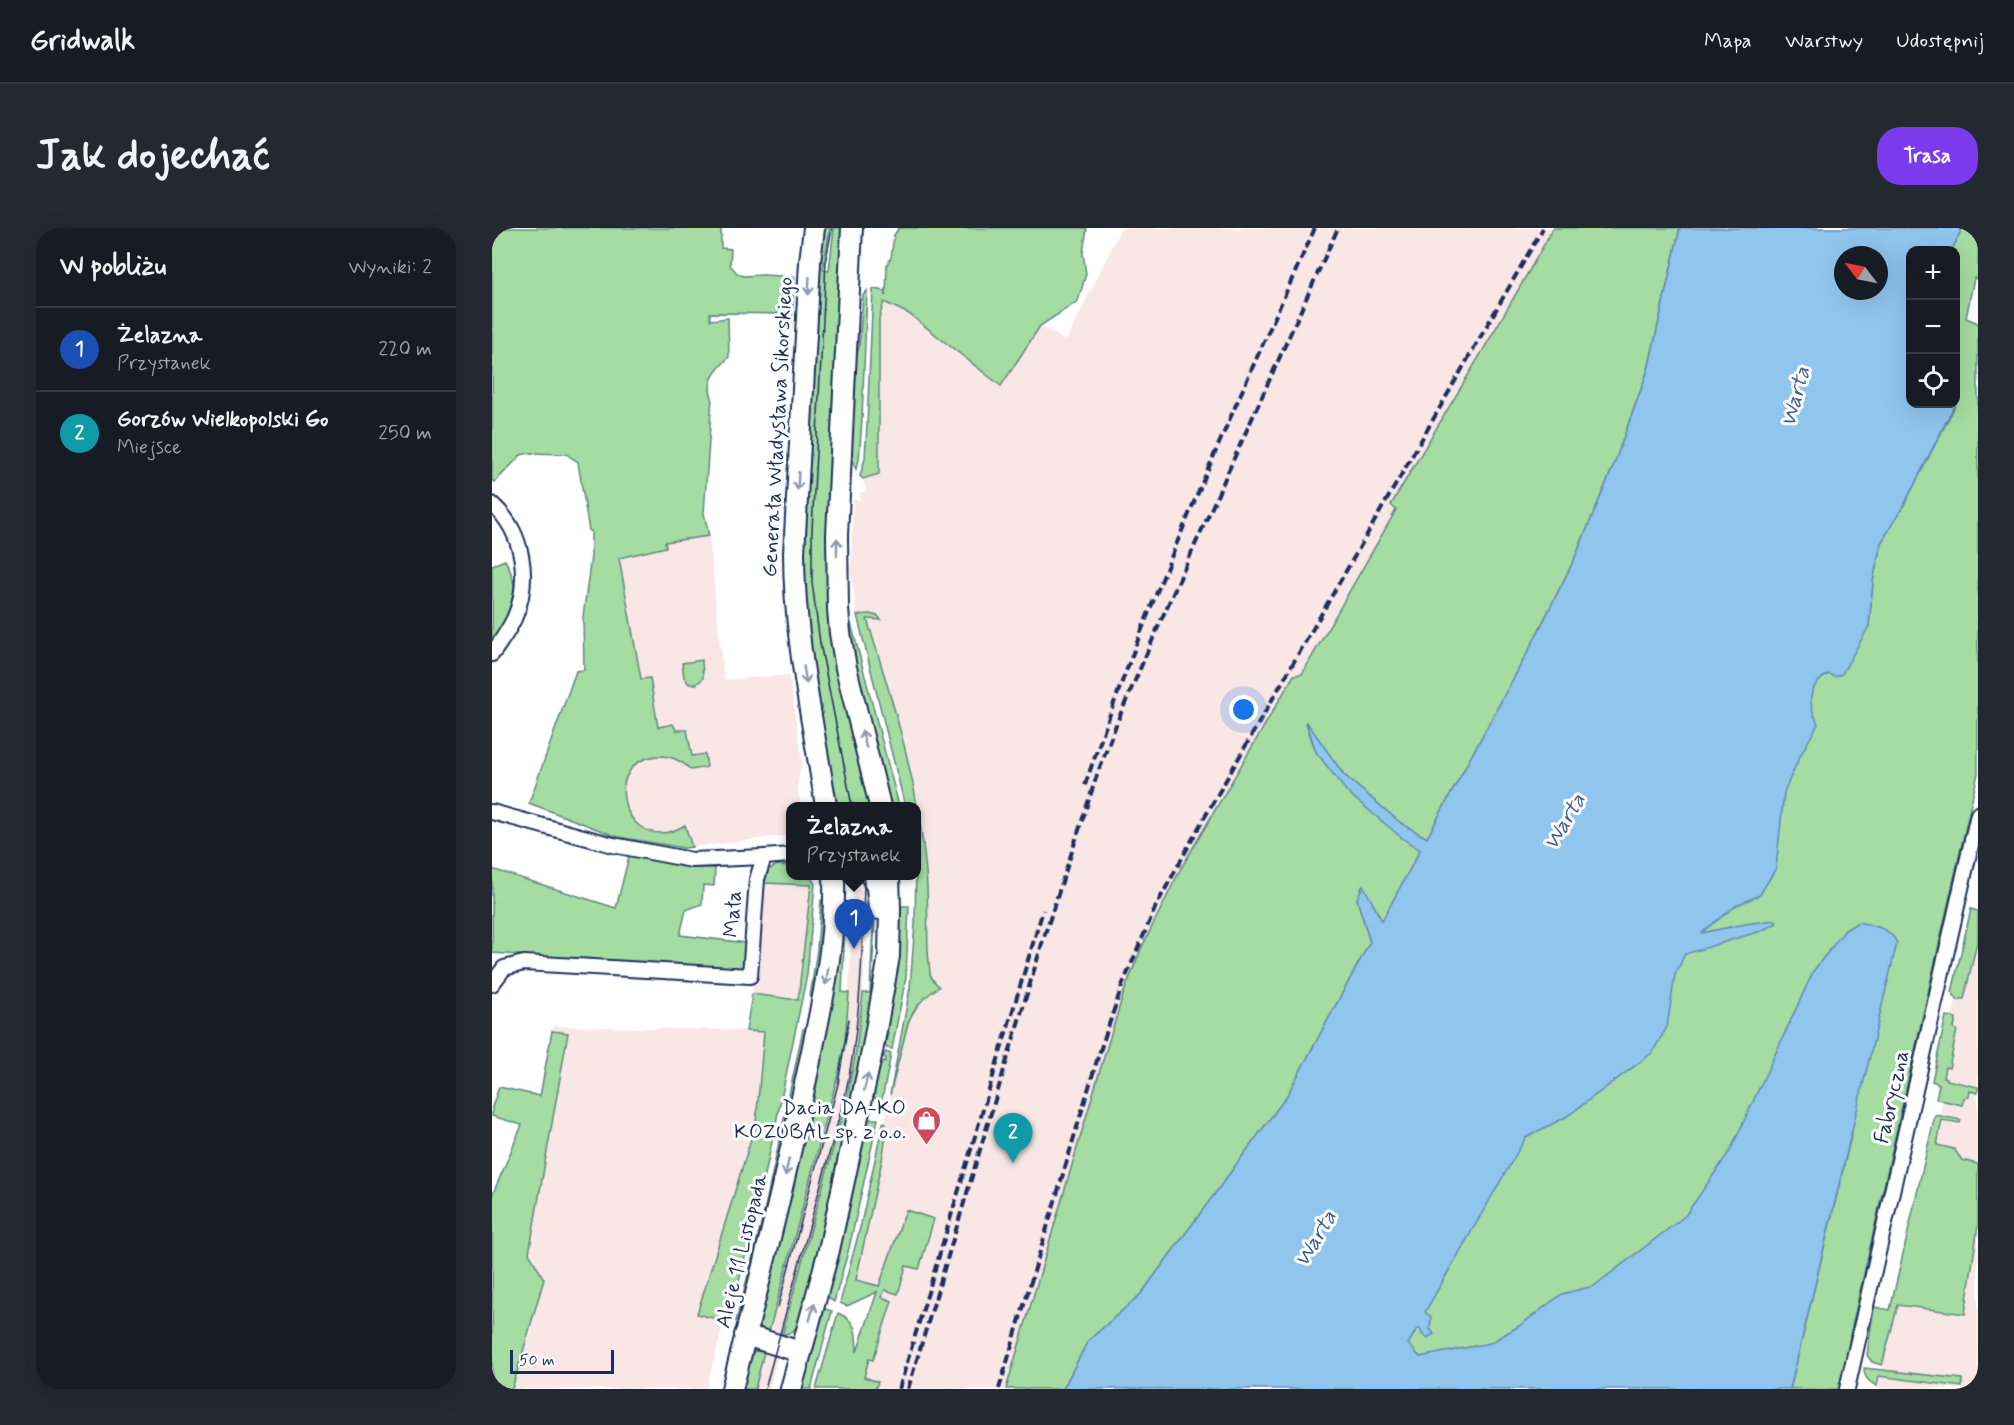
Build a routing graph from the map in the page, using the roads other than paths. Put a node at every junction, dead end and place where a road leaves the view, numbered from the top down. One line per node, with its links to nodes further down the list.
1 (814, 228): 7 (main road, Generała Władysława Sikorskiego, one-way to 7)
2 (852, 228): 4 (main road)
3 (861, 228): 4 (main road)
4 (850, 276): 8 (main road, one-way to 4)
5 (492, 504): 6 (street)
6 (492, 654)
7 (824, 802)
8 (878, 802)
9 (492, 812): 12 (street)
10 (1978, 814): 22 (street, Fabryczna)
11 (786, 855): 12 (street)
12 (764, 857): 16 (street, Mała)
13 (834, 880): 18 (main road, Aleje 11 Listopada, one-way to 18)
14 (873, 880): 17 (main road)
15 (889, 880): 17 (main road)
16 (492, 984)
17 (882, 987): 19 (main road, one-way to 17)
18 (746, 1335): 19 (main road); 20 (main road, Aleje 11 Listopada)
19 (801, 1352): 21 (main road)
20 (732, 1389)
21 (791, 1389)
22 (1847, 1389)

